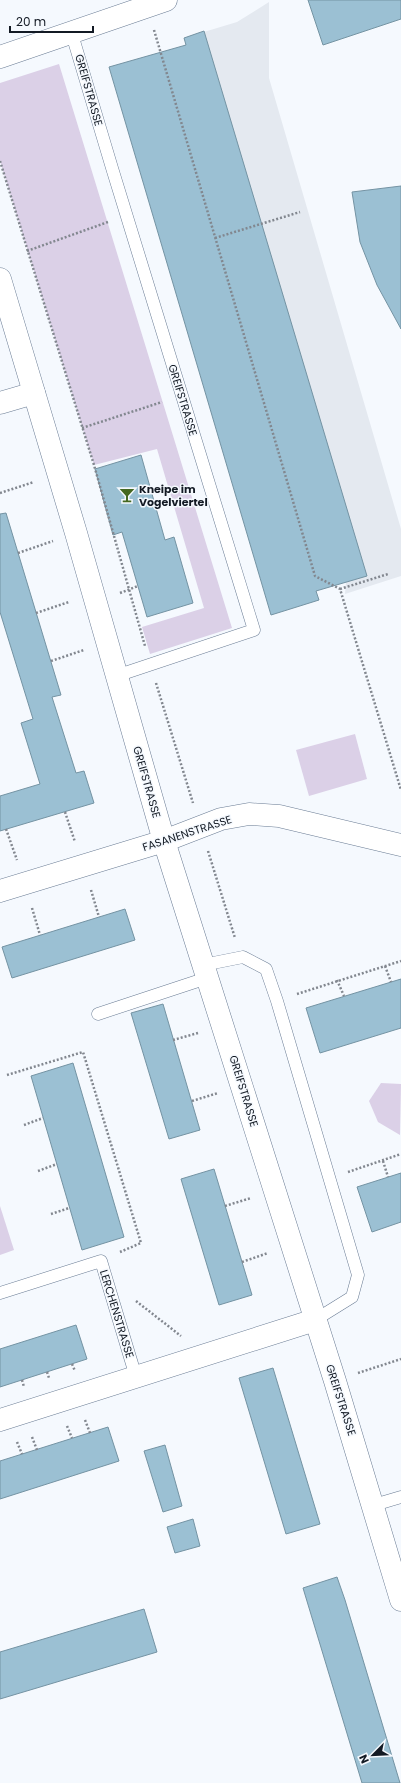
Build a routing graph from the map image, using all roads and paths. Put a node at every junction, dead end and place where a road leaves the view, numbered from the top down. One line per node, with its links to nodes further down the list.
1 (156, 3): 2 (street); 7 (path)
2 (71, 31): 3 (street); 6 (lane, GREIFSTRASSE)
3 (0, 57)
4 (0, 162): 8 (path)
5 (300, 212): 7 (path)
6 (126, 216): 8 (path); 11 (lane, GREIFSTRASSE)
7 (215, 238): 19 (path)
8 (27, 251): 13 (path)
9 (0, 279): 10 (street, GREIFSTRASSE)
10 (34, 393): 12 (street); 14 (street, GREIFSTRASSE)
11 (182, 396): 13 (path); 24 (lane, GREIFSTRASSE)
12 (0, 403)
13 (82, 428): 24 (path)
14 (58, 473): 15 (path); 16 (street, GREIFSTRASSE)
15 (0, 494)
16 (76, 533): 17 (path); 20 (street, GREIFSTRASSE)
17 (18, 553)
18 (388, 574): 19 (path)
19 (340, 590): 26 (path)
20 (93, 594): 21 (path); 22 (street, GREIFSTRASSE)
21 (36, 613)
22 (106, 644): 23 (path); 25 (street, GREIFSTRASSE)
23 (51, 661)
24 (151, 664): 25 (lane, GREIFSTRASSE); 27 (path)
25 (116, 676): 28 (street, GREIFSTRASSE)
26 (401, 790)
27 (200, 827): 28 (street, FASANENSTRASSE); 29 (street, FASANENSTRASSE); 31 (path)
28 (164, 841): 30 (street, FASANENSTRASSE); 34 (street, GREIFSTRASSE)
29 (401, 845)
30 (0, 891)
31 (241, 958): 34 (lane); 38 (lane)
32 (401, 961): 33 (path)
33 (385, 966): 35 (path); 36 (path)
34 (205, 972): 39 (lane); 54 (street, GREIFSTRASSE)
35 (338, 980): 37 (path); 38 (path)
36 (391, 982)
37 (344, 996)
38 (277, 1001): 48 (lane)
39 (98, 1014)
40 (7, 1075): 51 (path)
41 (43, 1118): 42 (path)
42 (24, 1125)
43 (401, 1154): 44 (path)
44 (383, 1160): 47 (path); 48 (path)
45 (57, 1164): 46 (path)
46 (38, 1171)
47 (388, 1177)
48 (330, 1178): 54 (lane)
49 (69, 1208): 50 (path)
50 (52, 1214)
51 (101, 1261): 52 (lane, LERCHENSTRASSE); 53 (lane, LERCHENSTRASSE)
52 (107, 1280): 55 (path); 57 (lane, LERCHENSTRASSE)
53 (0, 1293)
54 (315, 1320): 55 (street); 58 (street, GREIFSTRASSE)
55 (206, 1354): 57 (street)
56 (401, 1359): 58 (path)
57 (136, 1377): 59 (street)
58 (335, 1381): 61 (street, GREIFSTRASSE)
59 (0, 1420)
60 (401, 1497): 61 (lane)
61 (374, 1505): 62 (street, GREIFSTRASSE)
62 (401, 1600)

